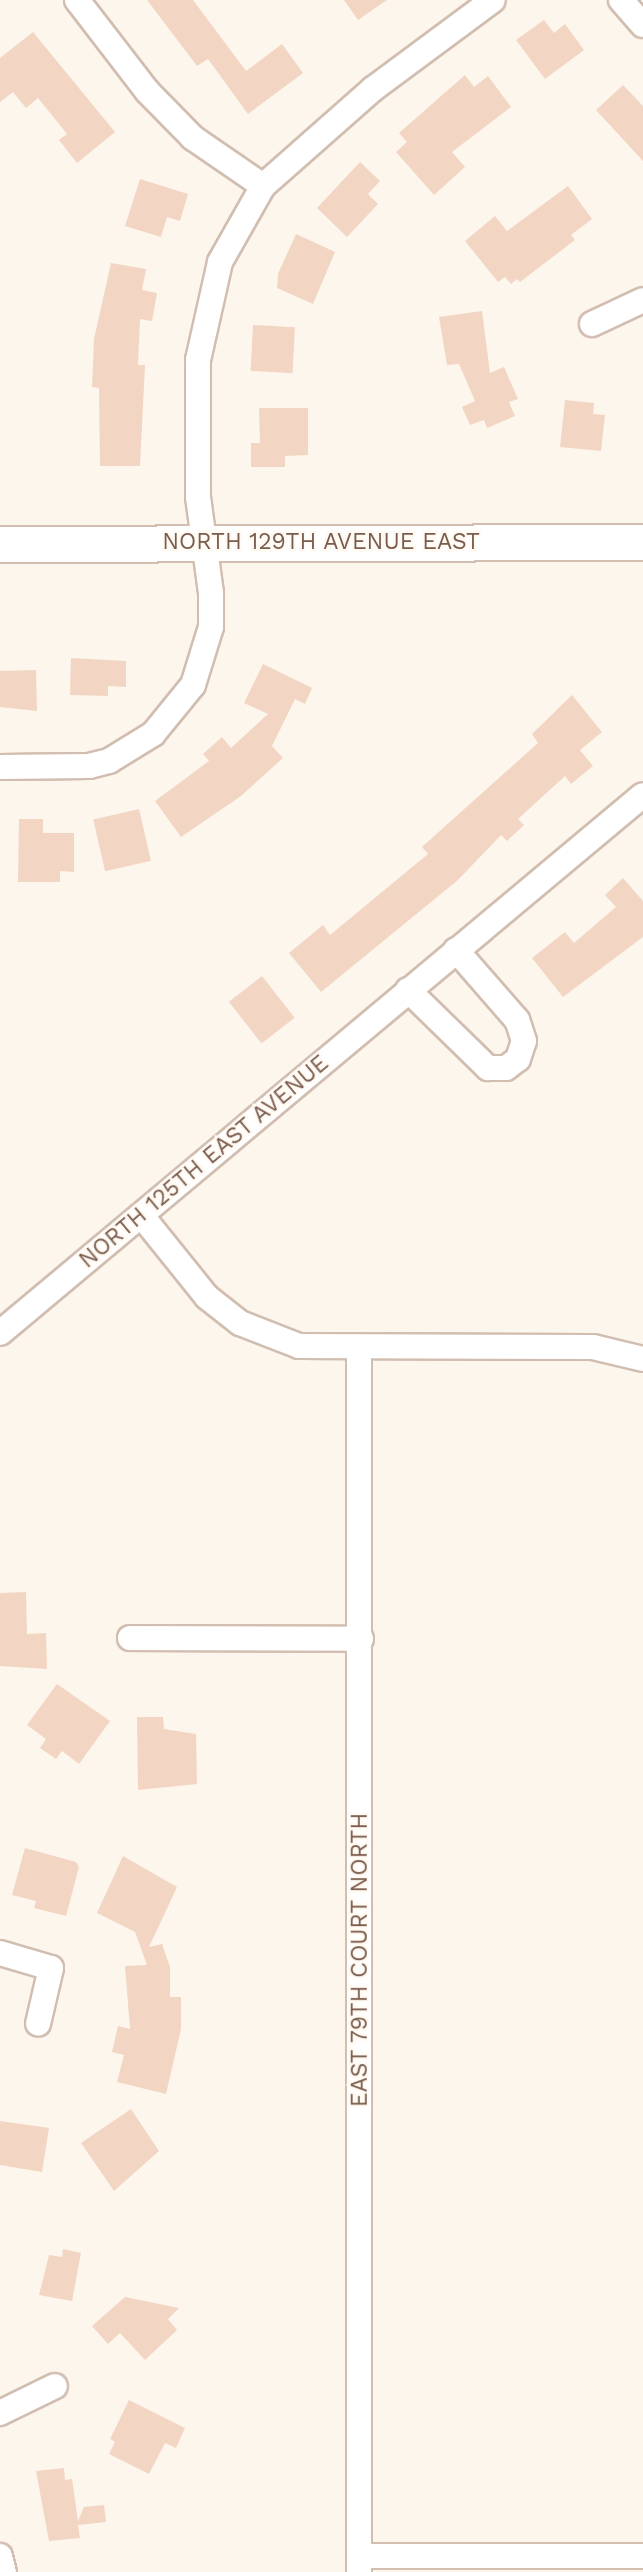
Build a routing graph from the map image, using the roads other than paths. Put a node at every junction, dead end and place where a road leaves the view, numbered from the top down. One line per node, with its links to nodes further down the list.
1 (77, 0): 6 (street)
2 (492, 0): 4 (street)
3 (621, 0): 5 (street)
4 (462, 8): 6 (street)
5 (643, 25)
6 (263, 186): 9 (street)
7 (643, 300): 8 (street)
8 (592, 324)
9 (204, 542): 10 (main road, NORTH 129TH AVENUE EAST); 11 (main road, NORTH 129TH AVENUE EAST); 12 (street)
10 (643, 542)
11 (0, 544)
12 (0, 767)
13 (643, 795): 14 (street, NORTH 125TH EAST AVENUE)
14 (456, 950): 15 (street, NORTH 125TH EAST AVENUE); 15 (street)
15 (408, 990): 16 (street, NORTH 125TH EAST AVENUE)
16 (141, 1215): 17 (street, NORTH 125TH EAST AVENUE); 18 (street)
17 (0, 1334)
18 (359, 1348): 19 (street); 21 (street, EAST 79TH COURT NORTH)
19 (643, 1359)
20 (130, 1638): 21 (street)
21 (361, 1639): 28 (street, EAST 79TH COURT NORTH)
22 (0, 1953): 23 (street)
23 (38, 2024)
24 (55, 2386): 25 (street)
25 (0, 2413)
26 (0, 2556): 29 (street)
27 (643, 2556): 28 (street)
28 (359, 2564)
29 (4, 2572)

